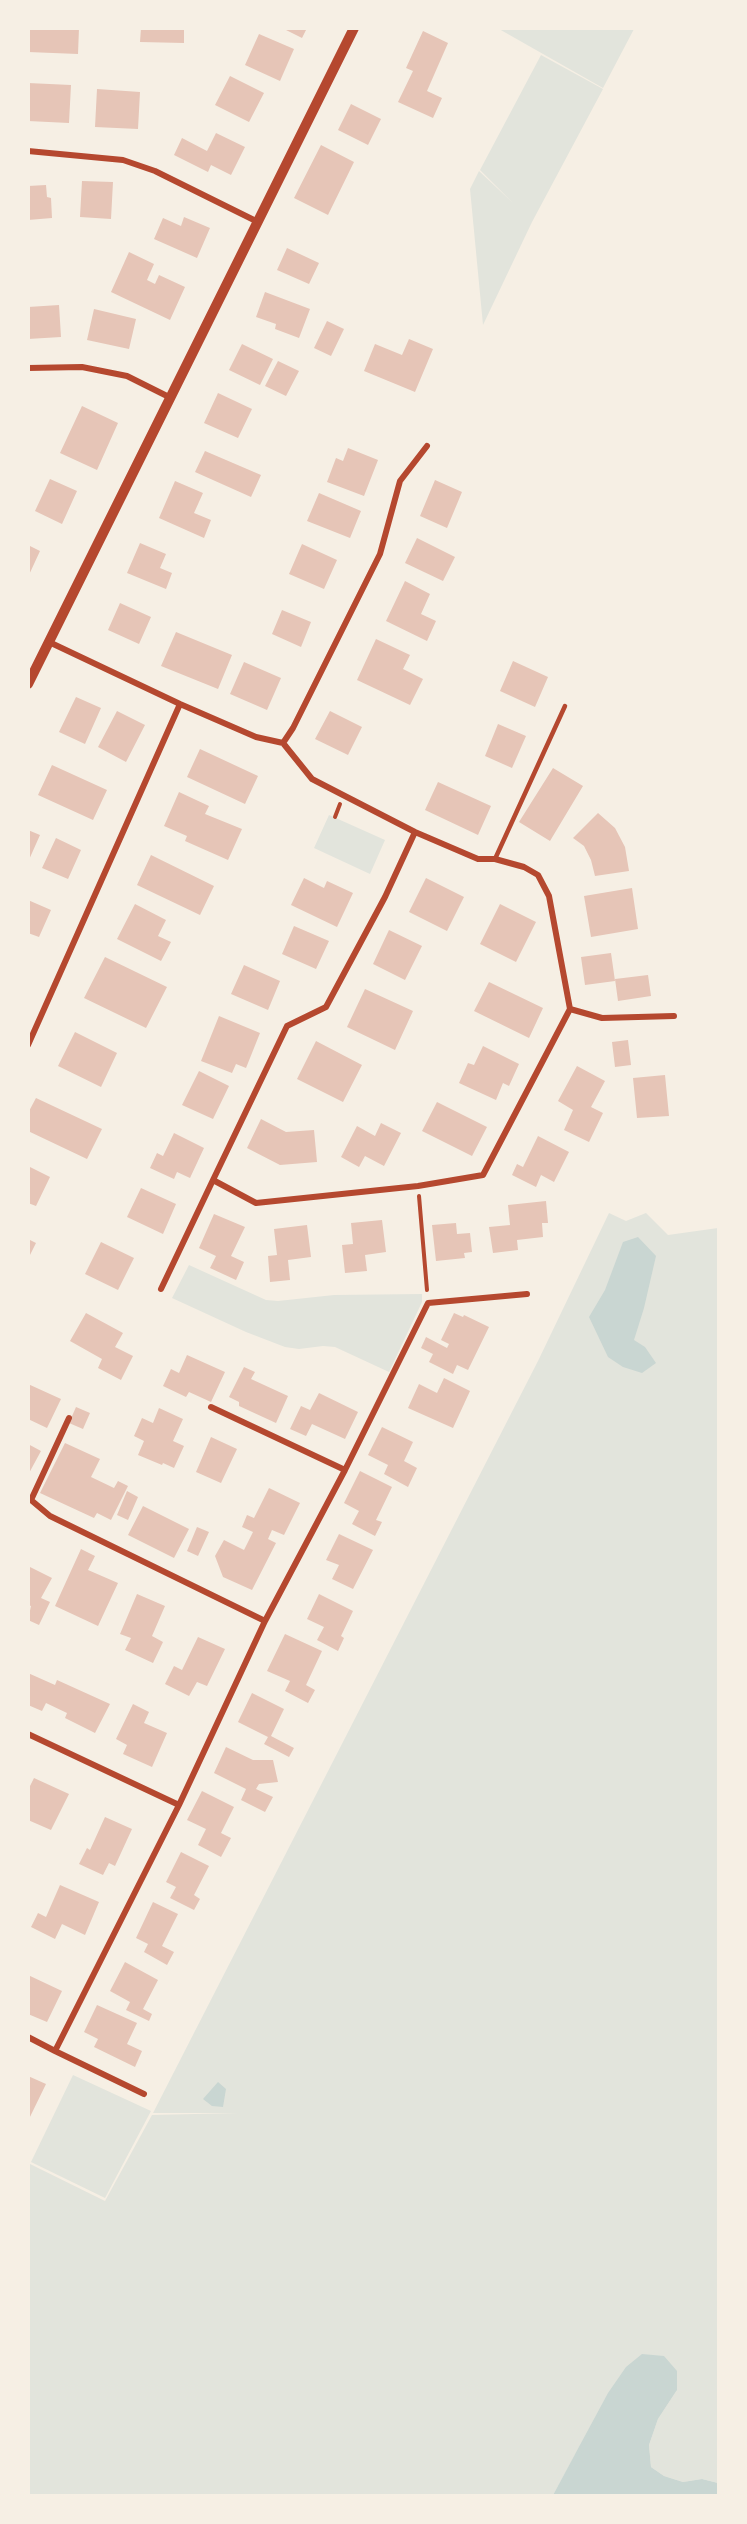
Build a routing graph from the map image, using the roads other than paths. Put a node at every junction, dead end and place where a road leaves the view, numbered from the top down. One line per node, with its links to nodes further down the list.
1 (354, 28): 3 (street)
2 (28, 151): 3 (street)
3 (258, 222): 5 (street)
4 (28, 368): 5 (street)
5 (171, 398): 7 (street)
6 (427, 447): 11 (street)
7 (49, 642): 8 (street); 9 (street)
8 (28, 684)
9 (180, 704): 11 (street); 16 (street)
10 (565, 706): 13 (lane)
11 (283, 743): 12 (street)
12 (415, 832): 13 (street); 17 (street)
13 (495, 859): 14 (street)
14 (570, 1009): 15 (street); 17 (street)
15 (674, 1016)
16 (28, 1045)
17 (213, 1180): 18 (street)
18 (161, 1289)
19 (527, 1294): 22 (street)
20 (211, 1407): 22 (street)
21 (69, 1418): 23 (street)
22 (345, 1470): 23 (street)
23 (265, 1621): 25 (street)
24 (28, 1734): 25 (street)
25 (179, 1805): 27 (street)
26 (28, 2037): 27 (street)
27 (55, 2051): 28 (street)
28 (144, 2094)

